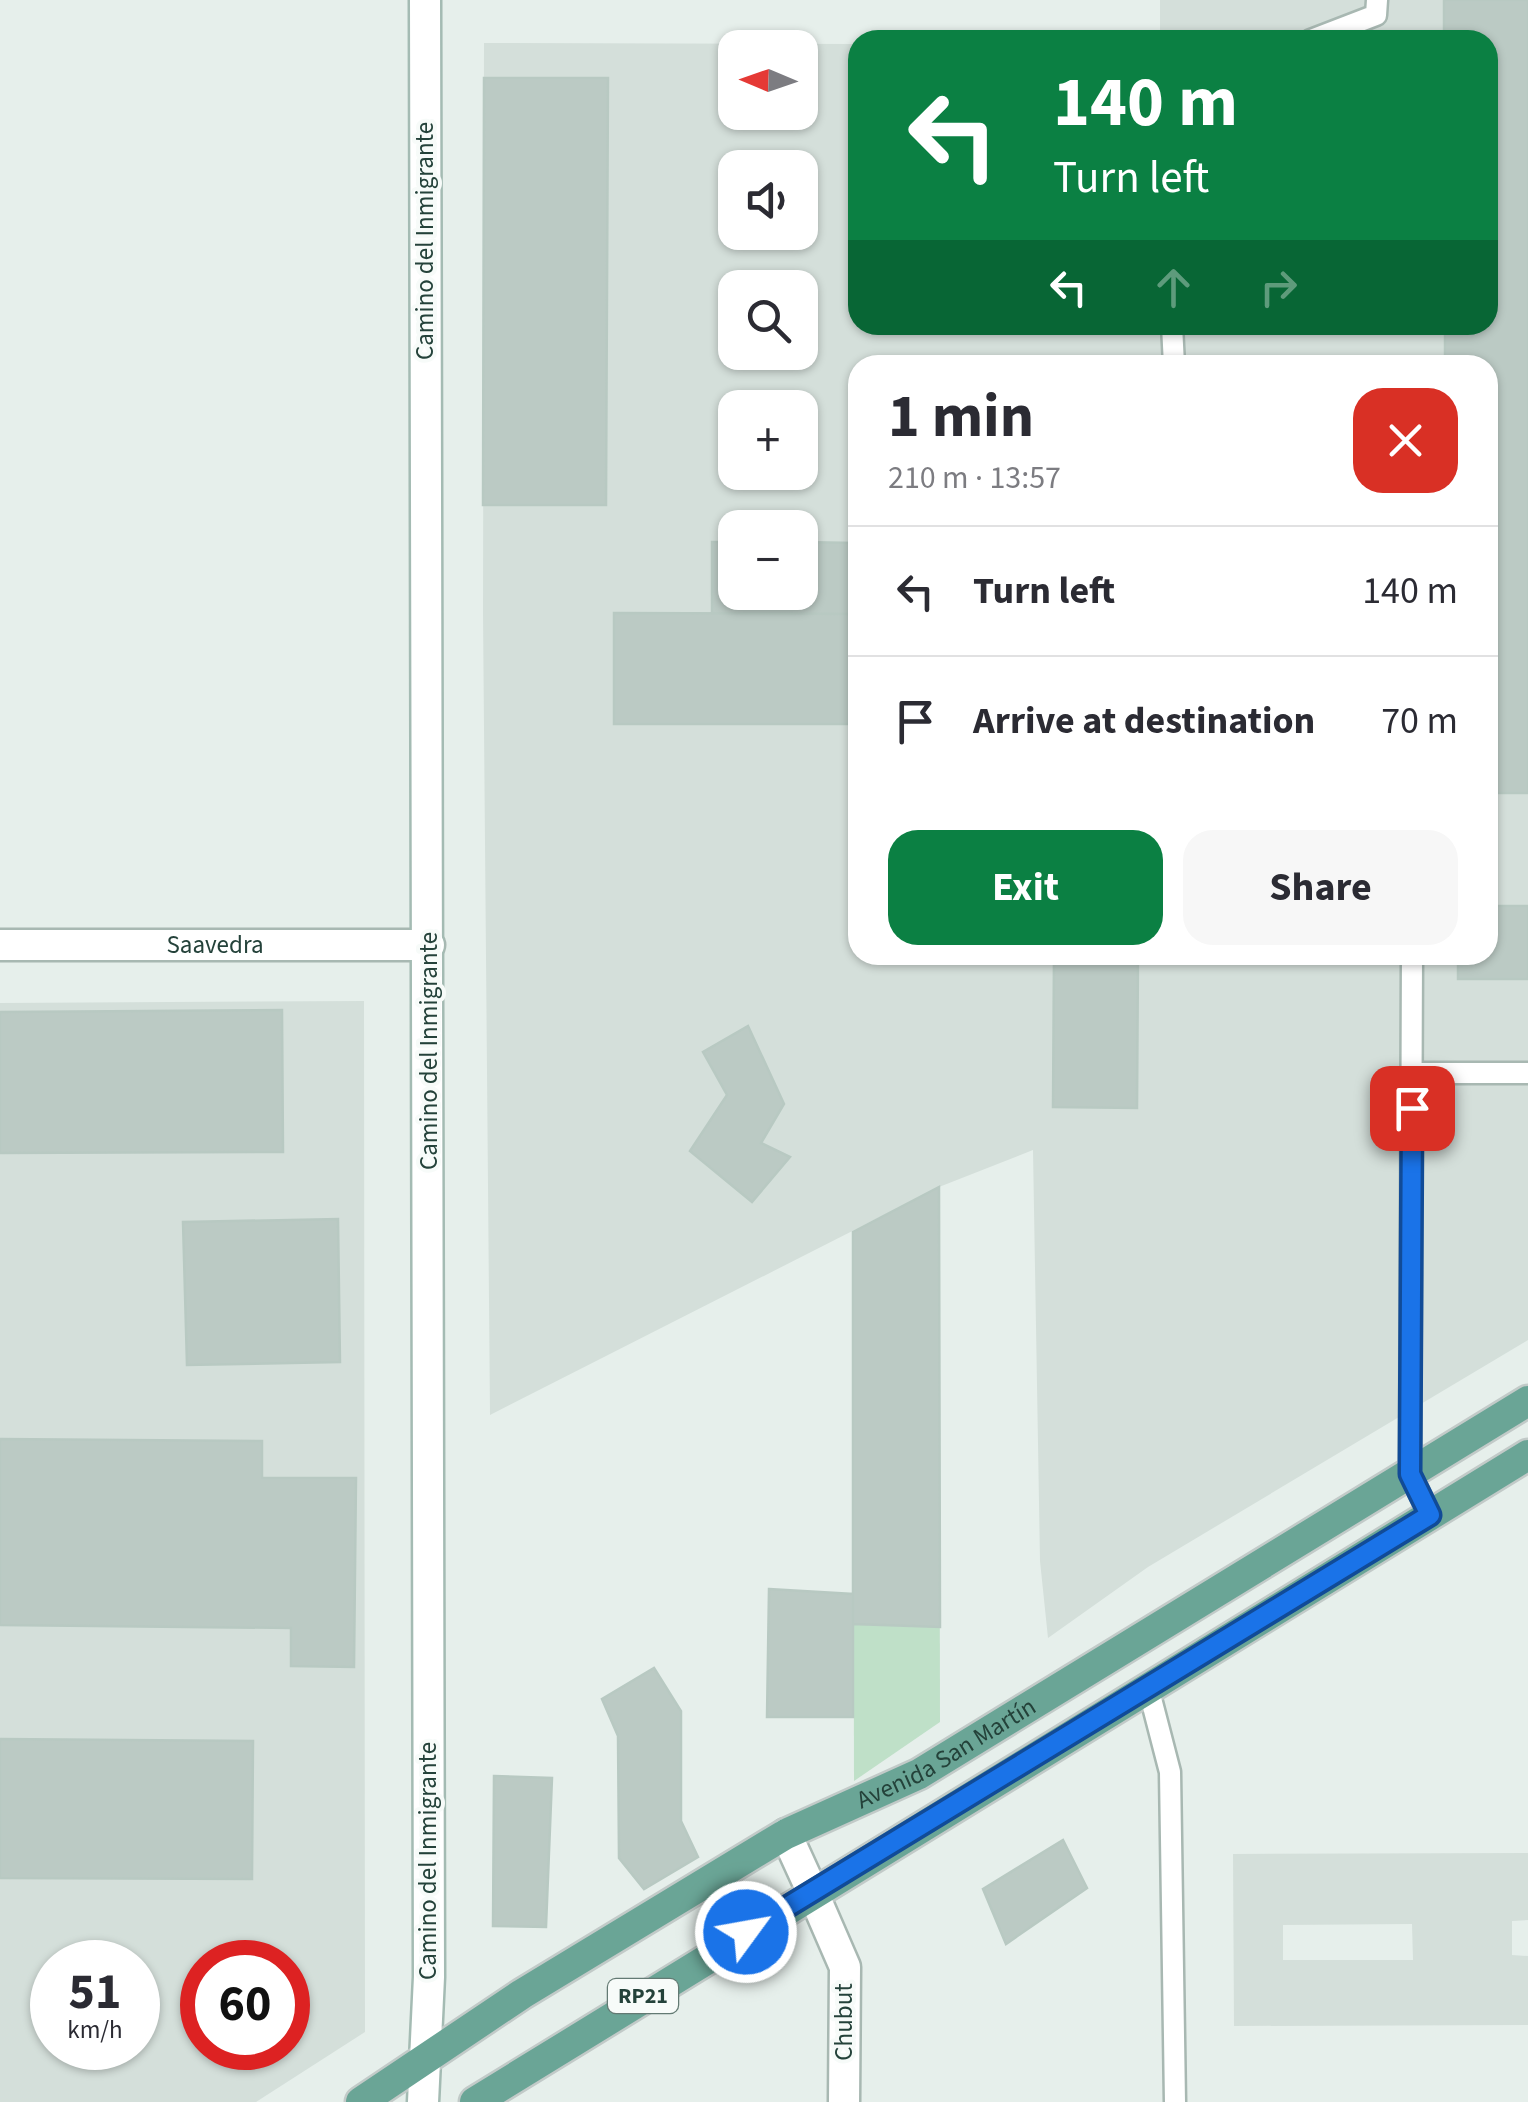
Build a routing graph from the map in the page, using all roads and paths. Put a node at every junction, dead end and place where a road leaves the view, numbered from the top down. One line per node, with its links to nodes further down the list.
1 (425, 0): 5 (main road, Camino del Inmigrante)
2 (1376, 0): 3 (lane)
3 (1337, 30)
4 (0, 945): 5 (main road, Saavedra)
5 (428, 945): 16 (main road, Camino del Inmigrante)
6 (1412, 965): 7 (lane)
7 (1413, 1073): 8 (lane); 11 (lane)
8 (1528, 1073)
9 (1528, 1400): 11 (main road, Avenida San Martín / RP21)
10 (1528, 1455): 12 (main road, Avenida San Martín / RP21)
11 (1410, 1474): 12 (lane); 14 (main road, Avenida San Martín / RP21)
12 (1430, 1515): 13 (main road, Avenida San Martín / RP21)
13 (1148, 1687): 15 (main road, Avenida San Martín / RP21); 21 (lane)
14 (786, 1834): 15 (main road, Chubut); 16 (main road, Avenida San Martín / RP21)
15 (812, 1892): 19 (main road, Avenida San Martín / RP21); 20 (main road, Chubut)
16 (425, 2060): 17 (main road, Avenida San Martín / RP21); 18 (main road, Camino del Inmigrante)
17 (360, 2102)
18 (423, 2102)
19 (475, 2102)
20 (844, 2102)
21 (1175, 2102)

